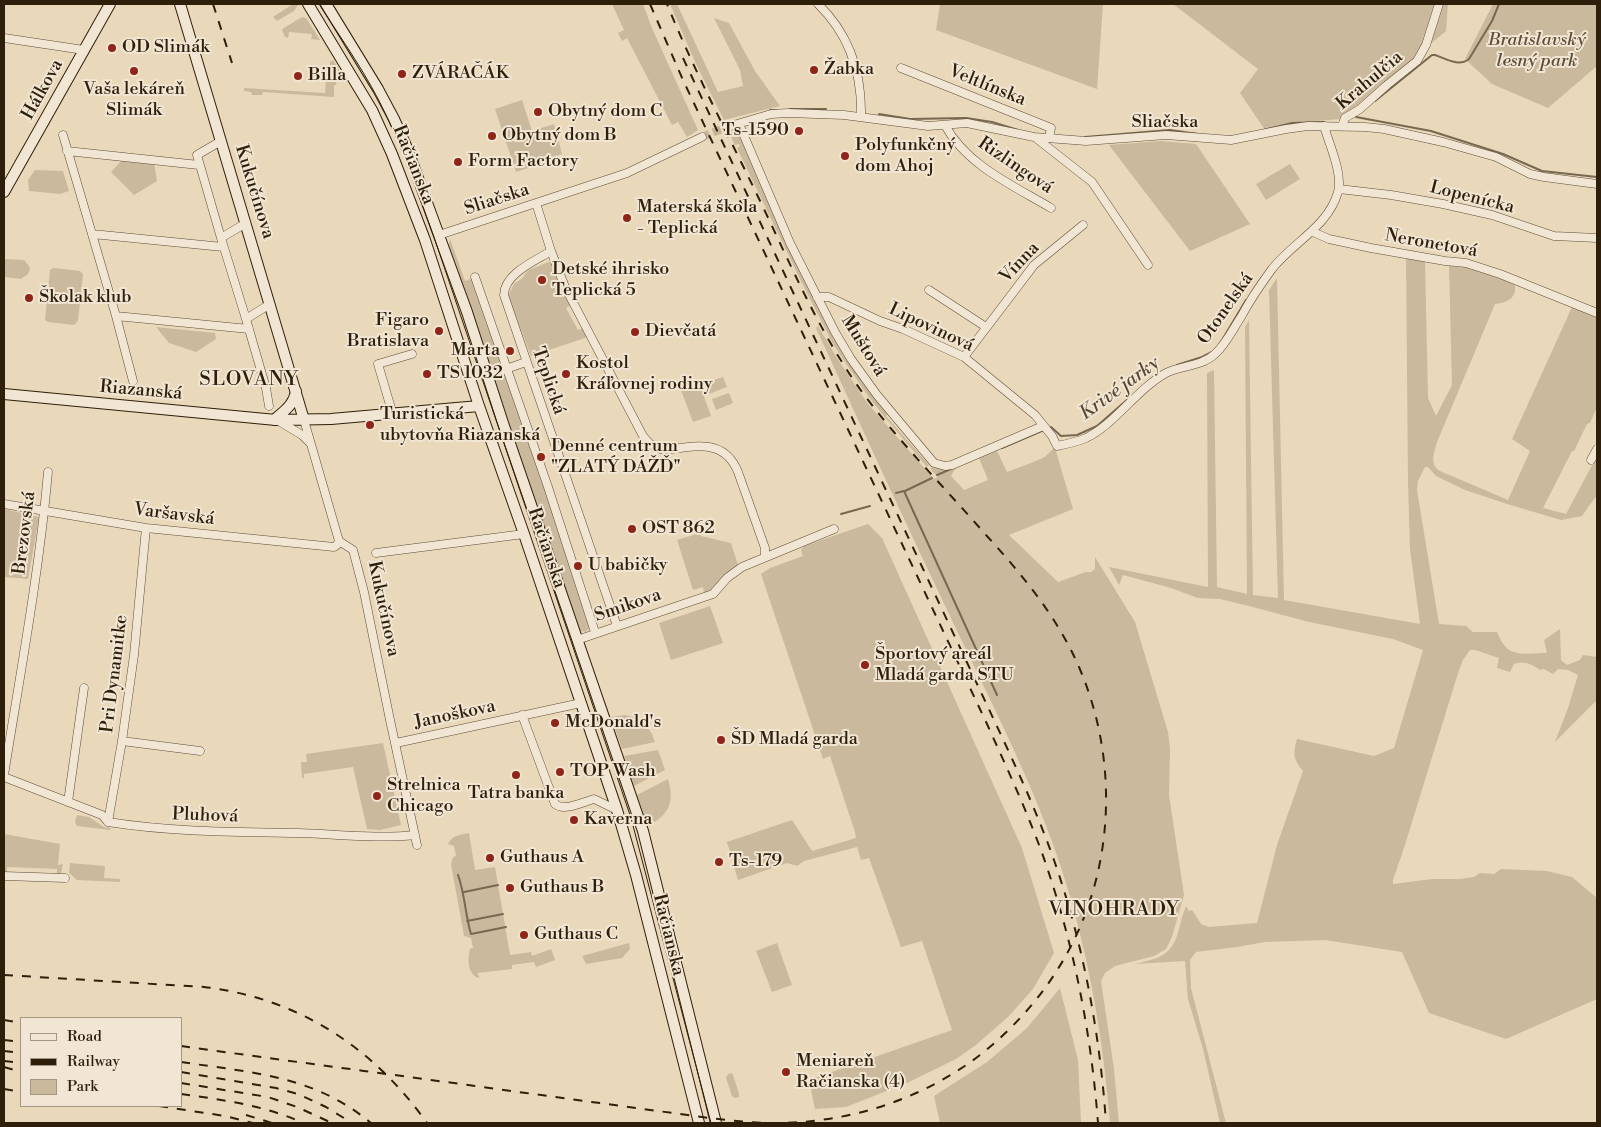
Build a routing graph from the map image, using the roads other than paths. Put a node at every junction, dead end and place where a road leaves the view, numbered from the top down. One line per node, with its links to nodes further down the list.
1 (110, 4): 8 (main road, Hálkova)
2 (180, 4): 20 (main road, Kukučínova)
3 (308, 4): 55 (main road, Račianska)
4 (326, 4): 32 (main road, Račianska)
5 (818, 4): 10 (street)
6 (1439, 4): 14 (street, Krahulčia)
7 (4, 38): 8 (street)
8 (84, 50): 25 (main road, Hálkova)
9 (901, 68): 19 (street, Veltlínska)
10 (860, 116): 11 (street, Sliačska); 12 (street, Sliačska)
11 (739, 124): 15 (street, Sliačska); 39 (street, Muštová)
12 (945, 125): 18 (street, Sliačska); 27 (street, Rizlingová)
13 (1324, 126): 14 (street, Sliačska); 19 (street, Sliačska); 24 (street)
14 (1342, 126): 23 (street, Sliačska)
15 (727, 127)
16 (63, 136): 21 (street)
17 (702, 137): 26 (street, Sliačska)
18 (1034, 137): 19 (street, Sliačska); 36 (street)
19 (1049, 138)
20 (221, 141): 22 (street); 28 (main road, Kukučínova)
21 (67, 150): 22 (street); 31 (street)
22 (199, 164): 34 (street)
23 (1597, 184)
24 (1339, 189): 30 (street, Otonelská); 33 (street, Lopenícka)
25 (4, 192)
26 (536, 203): 32 (street, Sliačska); 35 (street)
27 (1051, 208)
28 (246, 223): 34 (street); 40 (main road, Kukučínova)
29 (1083, 225): 44 (street, Vínna)
30 (1312, 232): 41 (street, Neronetová); 60 (street, Otonelská)
31 (92, 234): 34 (street); 42 (street)
32 (439, 235): 75 (main road, Račianska)
33 (1597, 238)
34 (222, 243): 43 (street)
35 (551, 251): 72 (street); 73 (street, Teplická)
36 (1148, 265)
37 (475, 277): 49 (street)
38 (929, 290): 44 (street)
39 (817, 297): 47 (street, Lipovinová); 59 (street, Muštová)
40 (270, 304): 43 (street); 52 (main road, Kukučínova)
41 (1597, 313)
42 (116, 316): 45 (street); 51 (street)
43 (246, 319): 45 (street)
44 (986, 327): 47 (street, Vínna)
45 (249, 329): 54 (street)
46 (412, 354): 56 (street)
47 (964, 357): 59 (street, Lipovinová)
48 (523, 363): 49 (street)
49 (506, 369): 50 (street); 74 (street)
50 (492, 374)
51 (134, 381)
52 (296, 390): 57 (main road); 58 (main road, Kukučínova)
53 (4, 394): 57 (main road, Riazanská)
54 (269, 406)
55 (479, 406): 56 (main road, Riazanská); 69 (main road, Račianska)
56 (393, 415): 58 (main road, Riazanská)
57 (275, 420): 58 (main road, Riazanská); 61 (street, Riazanská)
58 (304, 420): 61 (street, Kukučínova)
59 (1043, 426): 60 (street, Lipovinová)
60 (1057, 446)
61 (313, 447): 70 (street, Kukučínova)
62 (1597, 449): 63 (street)
63 (1591, 460)
64 (48, 472): 66 (street, Brezovská)
65 (4, 504): 66 (street, Varšavská)
66 (44, 511): 67 (street, Varšavská); 82 (street, Brezovská)
67 (146, 528): 70 (street, Varšavská); 79 (street, Pri Dynamitke)
68 (834, 529): 72 (street, Smikova)
69 (524, 534): 71 (street); 77 (main road, Račianska)
70 (339, 540): 80 (street, Kukučínova)
71 (376, 554)
72 (765, 557): 73 (street, Smikova)
73 (617, 626): 75 (street, Smikova)
74 (594, 629)
75 (576, 640): 91 (main road, Račianska)
76 (84, 688): 83 (street)
77 (581, 703): 78 (street, Janoškova); 84 (main road, Račianska)
78 (522, 715): 80 (street, Janoškova); 84 (street, Janoškova)
79 (122, 741): 81 (street); 85 (street, Pri Dynamitke)
80 (396, 743): 86 (street, Kukučínova)
81 (200, 751)
82 (4, 776): 83 (street, Pluhová)
83 (68, 802): 85 (street, Pluhová)
84 (617, 810): 90 (main road, Račianska)
85 (108, 822): 86 (street, Pluhová)
86 (415, 835): 87 (street, Kukučínova)
87 (417, 844)
88 (4, 876): 89 (street)
89 (65, 878)
90 (699, 1123)
91 (716, 1123)

